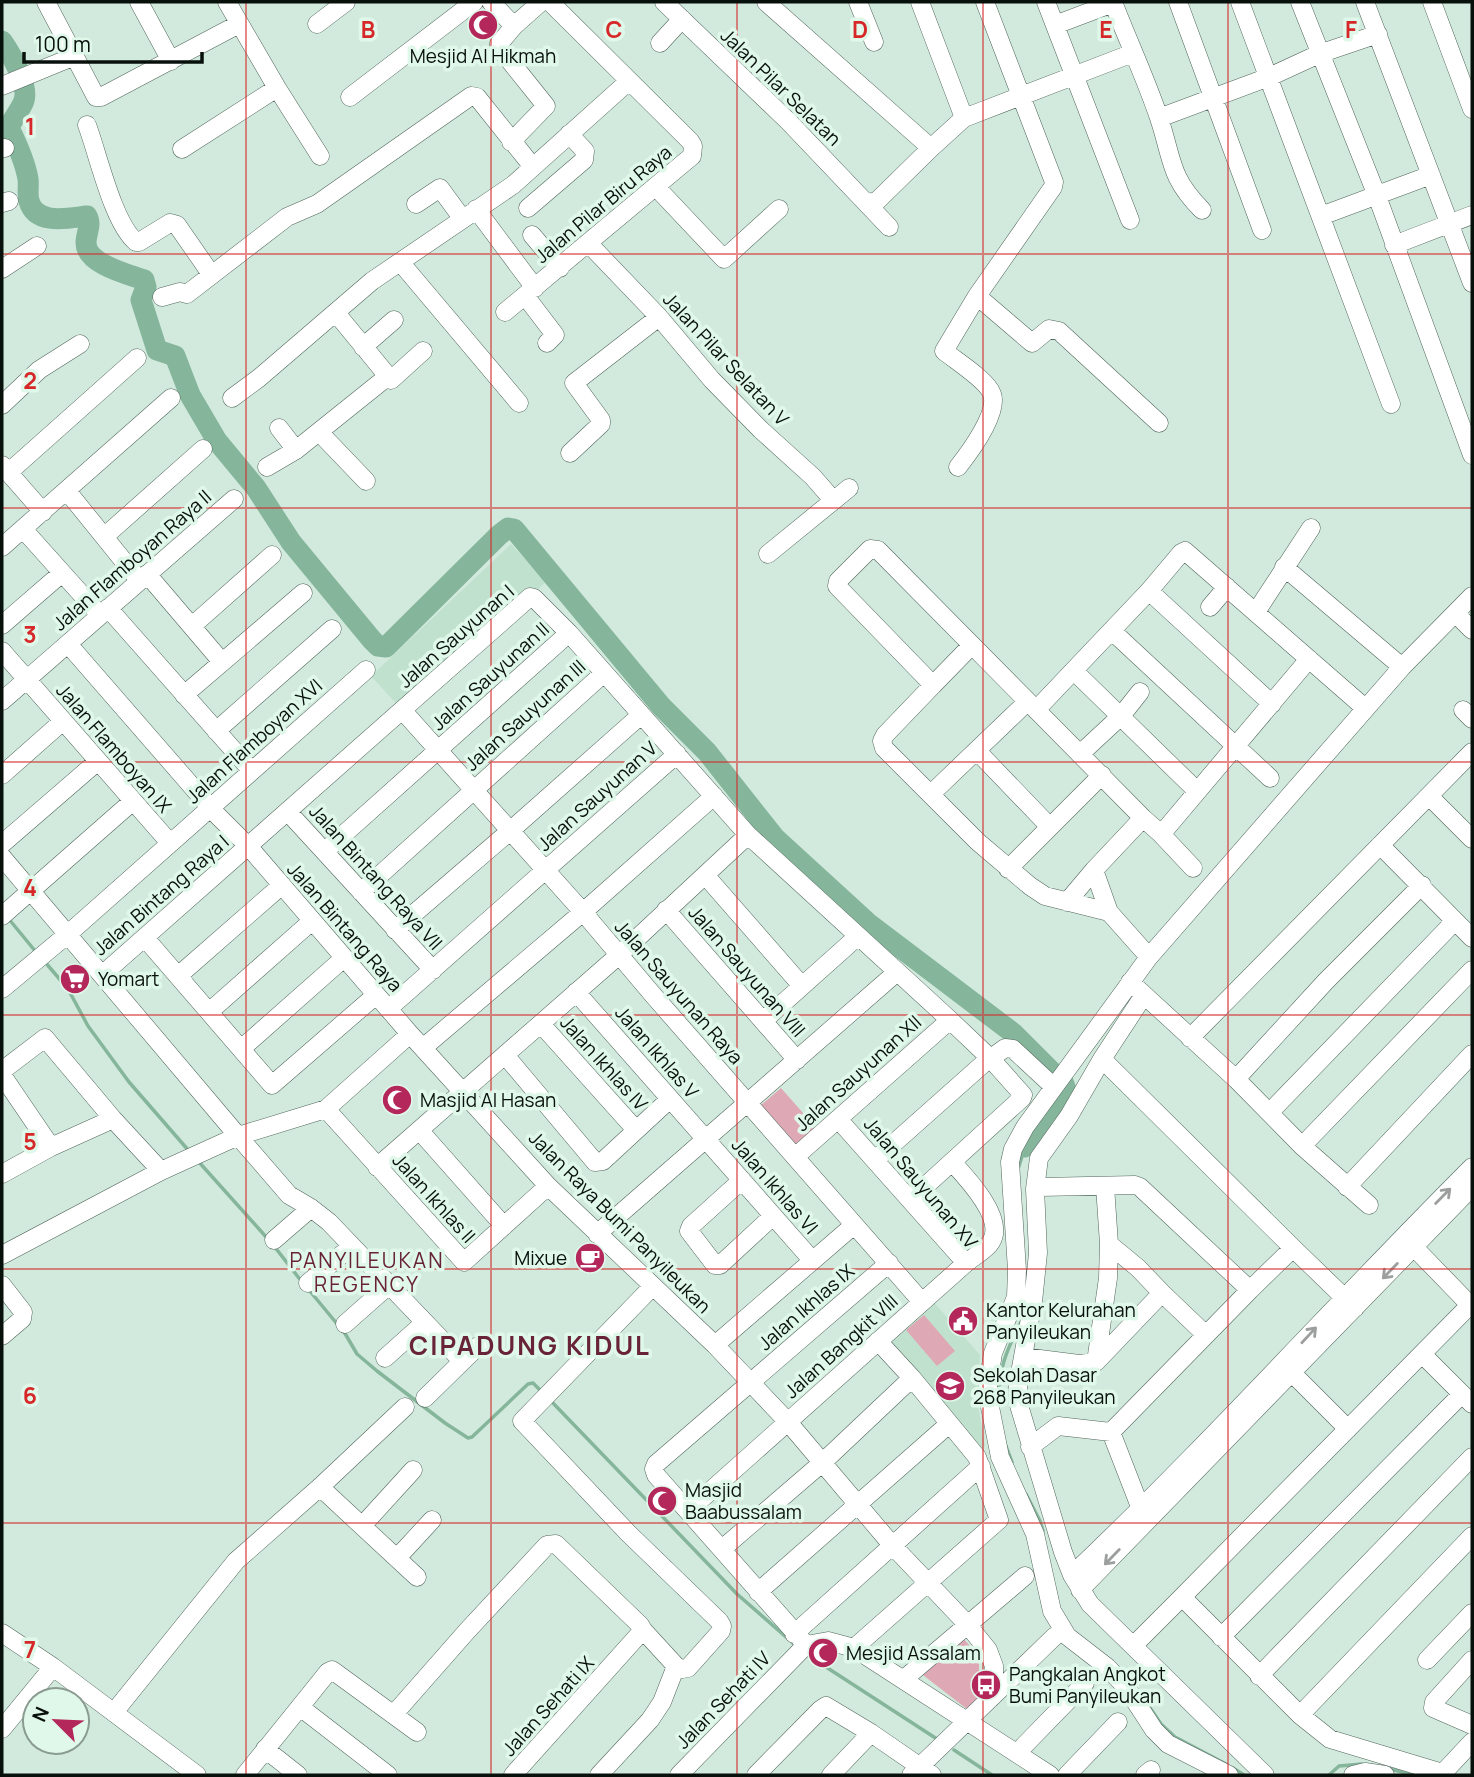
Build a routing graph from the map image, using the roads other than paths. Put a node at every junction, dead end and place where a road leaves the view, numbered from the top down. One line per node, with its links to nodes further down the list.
1 (46, 2): 31 (street)
2 (139, 2): 32 (street)
3 (227, 2): 23 (street)
4 (346, 2): 22 (street)
5 (474, 2): 38 (street)
6 (491, 2): 25 (street)
7 (541, 2): 25 (street)
8 (550, 2): 35 (street, Jalan Pilar Biru Raya)
9 (664, 2): 21 (street, Jalan Pilar Selatan)
10 (766, 2): 47 (street)
11 (858, 2): 27 (street)
12 (920, 2): 42 (street)
13 (985, 2): 39 (street)
14 (1046, 2): 24 (street)
15 (1113, 2): 24 (street); 29 (street)
16 (1178, 2): 40 (street)
17 (1240, 2): 33 (street)
18 (1300, 2): 30 (street)
19 (1365, 2): 26 (street)
20 (1432, 2): 41 (street)
21 (682, 19): 28 (street); 54 (street, Jalan Pilar Selatan)
22 (317, 23)
23 (239, 24): 32 (street); 37 (street)
24 (1055, 25): 34 (street)
25 (514, 26): 46 (street)
26 (1378, 34): 30 (street); 51 (street)
27 (874, 42)
28 (660, 43)
29 (1133, 54): 34 (street); 43 (street)
30 (1319, 54): 33 (street); 53 (street)
31 (75, 56): 32 (street); 36 (street)
32 (171, 61)
33 (1269, 77): 40 (street); 61 (street)
34 (1074, 78): 39 (street); 62 (street)
35 (629, 81): 45 (street); 52 (street, Jalan Pilar Biru Raya)
36 (6, 84)
37 (277, 88): 48 (street); 49 (street)
38 (351, 97)
39 (1022, 97): 42 (street); 76 (street)
40 (1214, 99): 43 (street); 65 (street)
41 (1472, 109)
42 (964, 118): 47 (street)
43 (1159, 118): 58 (street)
44 (87, 125): 73 (street)
45 (569, 134): 50 (street); 56 (street)
46 (511, 142): 50 (street); 73 (street)
47 (931, 148): 54 (street)
48 (182, 149)
49 (320, 156)
50 (533, 167): 59 (street)
51 (1431, 175): 53 (street); 63 (street)
52 (656, 187): 57 (street); 67 (street, Jalan Pilar Biru Raya)
53 (1377, 196): 61 (street); 69 (street)
54 (868, 203): 64 (street, Jalan Pilar Selatan)
55 (416, 204): 59 (street)
56 (528, 208)
57 (779, 209)
58 (1202, 210)
59 (469, 214): 70 (street); 75 (street)
60 (1472, 215): 63 (street)
61 (1321, 216): 91 (street)
62 (1130, 220)
63 (1451, 223): 69 (street); 74 (street)
64 (889, 227)
65 (1262, 230)
66 (532, 235): 71 (street)
67 (589, 244): 71 (street, Jalan Pilar Biru Raya); 80 (street, Jalan Pilar Selatan V)
68 (37, 246): 72 (street)
69 (1394, 246): 99 (street)
70 (401, 263): 79 (street); 90 (street)
71 (560, 268): 75 (street, Jalan Pilar Biru Raya)
72 (2, 269)
73 (211, 274): 77 (street)
74 (1472, 283)
75 (531, 292): 78 (street, Jalan Pilar Biru Raya); 82 (street)
76 (977, 296): 93 (street); 101 (street)
77 (162, 297)
78 (506, 312)
79 (336, 313): 84 (street); 89 (street)
80 (659, 317): 98 (street); 107 (street, Jalan Pilar Selatan V)
81 (394, 320): 84 (street)
82 (547, 342)
83 (80, 344): 92 (street)
84 (363, 347): 87 (street)
85 (423, 351): 87 (street)
86 (136, 358): 102 (street)
87 (387, 377): 95 (street)
88 (171, 398): 105 (street)
89 (232, 398)
90 (519, 403)
91 (1391, 404)
92 (2, 405)
93 (1159, 423)
94 (279, 428): 97 (street)
95 (319, 432): 97 (street); 103 (street)
96 (203, 449): 111 (street)
97 (296, 450): 100 (street)
98 (570, 453)
99 (1472, 455)
100 (267, 467)
101 (957, 467)
102 (5, 468): 108 (street)
103 (366, 481)
104 (849, 488): 107 (street)
105 (67, 491): 108 (street); 111 (street)
106 (234, 499): 117 (street, Jalan Flamboyan Raya II)
107 (833, 500): 113 (street)
108 (43, 512): 110 (street)
109 (1311, 528): 115 (street)
110 (23, 529): 112 (street); 116 (street)
111 (105, 536): 117 (street)
112 (2, 547)
113 (768, 554)
114 (272, 555): 127 (street)
115 (1284, 567): 124 (street); 137 (street)
116 (62, 573): 123 (street); 126 (street)
117 (143, 577): 123 (street, Jalan Flamboyan Raya II); 127 (street)
118 (1227, 587): 119 (street); 122 (street); 124 (street)
119 (1149, 591): 130 (street); 146 (street)
120 (303, 593): 136 (street)
121 (1472, 596): 125 (street)
122 (1210, 607)
123 (104, 612): 132 (street, Jalan Flamboyan Raya II); 144 (street)
124 (1256, 612): 135 (street)
125 (1455, 613): 129 (street); 137 (street)
126 (2, 625)
127 (192, 626): 136 (street)
128 (332, 629): 153 (street)
129 (1472, 630)
130 (1112, 631): 139 (street); 154 (street)
131 (569, 633): 140 (street); 149 (street, Jalan Sauyunan I); 155 (street, Jalan Sauyunan II)
132 (68, 644): 141 (street, Jalan Flamboyan Raya II); 171 (street, Jalan Bintang Raya)
133 (971, 646): 142 (street); 142 (street); 147 (street)
134 (2, 651): 141 (street, Jalan Flamboyan IX)
135 (1309, 659): 146 (street); 148 (street)
136 (222, 662): 144 (street)
137 (1402, 667): 148 (street)
138 (366, 670): 161 (street, Jalan Flamboyan XVI)
139 (1074, 671): 147 (street); 151 (street)
140 (604, 673): 150 (street); 165 (street, Jalan Sauyunan III)
141 (27, 680): 145 (street, Jalan Flamboyan Raya II); 152 (street, Jalan Flamboyan IX)
142 (933, 685): 167 (street)
143 (1140, 692): 151 (street)
144 (184, 695): 153 (street)
145 (2, 701)
146 (1272, 704): 154 (street)
147 (1031, 706): 156 (street); 159 (street)
148 (1366, 708): 207 (street)
149 (403, 711): 155 (street, Jalan Sauyunan Raya); 172 (street, Jalan Bintang Raya I)
150 (641, 715): 158 (street); 175 (street)
151 (1121, 716): 159 (street); 166 (street)
152 (63, 721): 160 (street, Jalan Flamboyan IX); 162 (street)
153 (216, 731): 161 (street)
154 (1235, 748): 164 (street); 166 (street)
155 (439, 750): 165 (street, Jalan Sauyunan Raya); 183 (street, Jalan Sauyunan II)
156 (976, 751): 167 (street); 174 (street)
157 (1472, 752): 169 (street)
158 (677, 754): 168 (street); 187 (street, Jalan Sauyunan V)
159 (1080, 754): 163 (street)
160 (98, 761): 170 (street, Jalan Flamboyan IX); 179 (street)
161 (252, 771): 171 (street, Jalan Flamboyan XVI)
162 (2, 775)
163 (1102, 775): 173 (street); 174 (street)
164 (1270, 778)
165 (474, 789): 175 (street, Jalan Sauyunan Raya); 193 (street, Jalan Sauyunan III)
166 (1197, 791): 176 (street)
167 (931, 794): 186 (street)
168 (714, 796): 178 (street); 196 (street)
169 (1429, 796): 177 (street); 181 (street)
170 (133, 801): 180 (street, Jalan Flamboyan IX); 192 (street)
171 (211, 808): 180 (street, Jalan Flamboyan XVI); 182 (street, Jalan Bintang Raya)
172 (288, 812): 182 (street, Jalan Bintang Raya I); 183 (street, Jalan Bintang Raya VII)
173 (1143, 818): 176 (street); 188 (street)
174 (1050, 827): 186 (street)
175 (510, 831): 187 (street, Jalan Sauyunan Raya); 201 (street)
176 (1161, 834): 185 (street)
177 (1471, 834)
178 (748, 835): 189 (street); 203 (street)
179 (2, 844)
180 (170, 844): 202 (street, Jalan Flamboyan XVI)
181 (1380, 845): 191 (street); 226 (street)
182 (249, 847): 190 (street, Jalan Bintang Raya); 204 (street, Jalan Bintang Raya I)
183 (325, 851): 193 (street, Jalan Bintang Raya VII)
184 (2, 857): 192 (street)
185 (1194, 868)
186 (1008, 869): 194 (street)
187 (545, 870): 196 (street, Jalan Sauyunan Raya); 209 (street, Jalan Sauyunan V)
188 (1094, 870): 194 (street); 197 (street)
189 (705, 875): 195 (street); 215 (street)
190 (282, 886): 199 (street, Jalan Bintang Raya); 213 (street)
191 (1422, 886): 200 (street); 235 (street)
192 (32, 890): 198 (street); 202 (street)
193 (361, 892): 201 (street, Jalan Bintang Raya VII)
194 (1067, 902): 197 (street)
195 (666, 910): 206 (street); 223 (street, Jalan Sauyunan VIII)
196 (583, 912): 206 (street, Jalan Sauyunan Raya); 227 (street)
197 (1109, 912): 207 (street)
198 (2, 916)
199 (313, 921): 208 (street, Jalan Bintang Raya); 221 (street)
200 (1455, 921): 205 (street); 241 (street)
201 (395, 930): 209 (street, Jalan Bintang Raya VII)
202 (68, 934): 212 (street); 216 (street, Jalan Flamboyan XVI)
203 (858, 937): 211 (street); 215 (street)
204 (145, 938): 212 (street, Jalan Bintang Raya I); 213 (street)
205 (1472, 938)
206 (619, 955): 217 (street); 239 (street, Jalan Sauyunan Raya)
207 (1149, 957): 214 (street)
208 (344, 958): 218 (street, Jalan Bintang Raya); 228 (street)
209 (433, 970): 220 (street, Jalan Sauyunan V)
210 (1472, 970): 249 (street)
211 (897, 972): 222 (street); 233 (street)
212 (102, 975): 246 (street)
213 (178, 976): 221 (street)
214 (1130, 982): 219 (street); 236 (street)
215 (802, 986): 223 (street)
216 (2, 989)
217 (576, 992): 224 (street); 238 (street, Jalan Ikhlas V)
218 (376, 995): 220 (street, Jalan Bintang Raya); 228 (street)
219 (1144, 995): 226 (street); 232 (street)
220 (388, 1009): 225 (street, Jalan Bintang Raya)
221 (209, 1012): 228 (street)
222 (950, 1020): 231 (street); 243 (street, Jalan Sauyunan XII)
223 (763, 1021): 233 (street, Jalan Sauyunan VIII)
224 (541, 1024): 230 (street); 245 (street, Jalan Ikhlas IV)
225 (410, 1034): 227 (street, Jalan Raya Bumi Panyileukan); 240 (street)
226 (1190, 1038): 235 (street)
227 (424, 1047): 237 (street, Jalan Raya Bumi Panyileukan)
228 (241, 1049)
229 (1472, 1054): 260 (street)
230 (505, 1055): 237 (street); 245 (street)
231 (990, 1058): 236 (street); 251 (street); 252 (street)
232 (1102, 1059): 262 (street); 274 (street)
233 (797, 1060): 239 (street)
234 (2, 1075): 242 (street); 248 (street)
235 (1236, 1079): 241 (street)
236 (1059, 1081): 378 (street)
237 (463, 1092): 244 (street); 258 (street, Jalan Raya Bumi Panyileukan)
238 (670, 1099): 245 (street); 247 (street, Jalan Ikhlas V)
239 (747, 1102): 247 (street); 250 (street, Jalan Sauyunan Raya)
240 (326, 1109): 246 (street); 253 (street, Jalan Ikhlas II)
241 (1270, 1112): 249 (street)
242 (113, 1119): 248 (street); 255 (street)
243 (838, 1119): 250 (street, Jalan Sauyunan XII); 251 (street, Jalan Sauyunan XV)
244 (419, 1130): 253 (street); 268 (street)
245 (636, 1130)
246 (239, 1136): 255 (street); 265 (street)
247 (705, 1139): 257 (street, Jalan Ikhlas VI); 269 (street)
248 (51, 1146): 256 (street)
249 (1302, 1146): 260 (street)
250 (795, 1157): 267 (street, Jalan Sauyunan Raya)
251 (875, 1160): 263 (street, Jalan Sauyunan XV)
252 (952, 1162): 263 (street); 278 (street)
253 (377, 1167): 268 (street, Jalan Ikhlas II)
254 (1472, 1167): 271 (street, one-way to 254)
255 (161, 1171): 275 (street)
256 (2, 1174)
257 (742, 1180): 266 (street, Jalan Ikhlas VI); 266 (street)
258 (548, 1186): 268 (street, Jalan Ikhlas II); 269 (street, Jalan Raya Bumi Panyileukan)
259 (1105, 1186): 262 (street); 272 (street); 283 (street)
260 (1347, 1187): 264 (street)
261 (1472, 1187): 271 (street)
262 (1035, 1189): 296 (street)
263 (910, 1200): 278 (street, Jalan Sauyunan XV)
264 (1369, 1205)
265 (311, 1208): 270 (street); 273 (street)
266 (773, 1216): 276 (street, Jalan Ikhlas VI)
267 (854, 1225): 276 (street); 277 (street, Jalan Sauyunan Raya)
268 (504, 1226)
269 (597, 1234): 282 (street, Jalan Raya Bumi Panyileukan)
270 (274, 1240)
271 (1408, 1241): 286 (street); 287 (street)
272 (1109, 1244): 284 (street); 299 (street)
273 (352, 1246): 279 (street); 281 (street)
274 (1293, 1248): 283 (street); 286 (street)
275 (2, 1255)
276 (812, 1260): 293 (street)
277 (889, 1263): 285 (street, Jalan Sauyunan Raya); 302 (street, Jalan Ikhlas IX)
278 (966, 1263): 285 (street, Jalan Sauyunan XV)
279 (308, 1283)
280 (2, 1285): 291 (street)
281 (389, 1285): 288 (street); 289 (street)
282 (653, 1286): 293 (street, Jalan Raya Bumi Panyileukan); 345 (street)
283 (1250, 1290): 290 (street)
284 (1163, 1293): 290 (street); 299 (street)
285 (922, 1302): 292 (street, Jalan Bangkit VIII)
286 (1350, 1303): 300 (street)
287 (1472, 1305): 295 (street)
288 (424, 1322): 297 (street); 298 (street)
289 (345, 1324)
290 (1206, 1335): 311 (street)
291 (2, 1336)
292 (878, 1341): 301 (street); 307 (street, Jalan Bangkit VIII)
293 (715, 1345): 302 (street, Jalan Raya Bumi Panyileukan)
294 (478, 1346): 298 (street)
295 (1423, 1355): 304 (street); 310 (street)
296 (1024, 1357): 299 (street); 306 (street)
297 (385, 1358)
298 (462, 1361): 303 (street)
299 (1096, 1362)
300 (1287, 1368): 310 (street); 320 (street)
301 (912, 1378): 308 (street); 314 (street)
302 (750, 1382): 307 (street, Jalan Raya Bumi Panyileukan); 319 (street, Jalan Ikhlas IX)
303 (425, 1398)
304 (1467, 1399): 338 (street)
305 (405, 1407): 317 (street)
306 (1021, 1419): 309 (street); 312 (street)
307 (788, 1422): 314 (street, Jalan Raya Bumi Panyileukan); 319 (street, Jalan Bangkit VIII)
308 (949, 1424): 315 (street); 318 (street)
309 (1058, 1426): 311 (street); 312 (street)
310 (1348, 1429): 332 (street)
311 (1111, 1432): 320 (street)
312 (1030, 1447): 330 (street)
313 (1472, 1457): 348 (street)
314 (823, 1462): 318 (street, Jalan Raya Bumi Panyileukan); 325 (street)
315 (981, 1466): 324 (street, Jalan Sehati IV); 329 (street)
316 (413, 1470): 322 (street)
317 (320, 1487): 322 (street); 353 (street)
318 (858, 1504): 324 (street, Jalan Raya Bumi Panyileukan); 331 (street)
319 (689, 1510): 325 (street)
320 (1143, 1516): 330 (street)
321 (432, 1520): 326 (street)
322 (362, 1525): 326 (street)
323 (1472, 1536): 355 (street)
324 (892, 1545): 329 (street, Jalan Raya Bumi Panyileukan); 339 (street, Jalan Sehati IV)
325 (722, 1549): 331 (street)
326 (397, 1558): 328 (street)
327 (1024, 1576): 334 (street)
328 (417, 1577)
329 (928, 1582): 334 (street, Jalan Raya Bumi Panyileukan); 341 (street)
330 (1076, 1583): 340 (street)
331 (758, 1592): 339 (street)
332 (1182, 1597): 338 (street); 340 (street)
333 (1472, 1613): 343 (street)
334 (967, 1625): 342 (street, Jalan Raya Bumi Panyileukan); 349 (street)
335 (643, 1630): 345 (street); 354 (street); 371 (street, Jalan Sehati IX)
336 (2, 1633): 346 (street)
337 (1055, 1636): 347 (street)
338 (1221, 1637): 348 (street)
339 (799, 1644): 341 (street); 373 (street, Jalan Sehati IV)
340 (1133, 1646): 379 (street)
341 (854, 1648): 349 (street)
342 (988, 1650): 347 (street, Jalan Raya Bumi Panyileukan); 351 (street)
343 (1427, 1660)
344 (1472, 1660): 358 (street)
345 (676, 1666): 372 (street)
346 (53, 1667): 353 (street); 359 (street)
347 (1014, 1676): 351 (street)
348 (1259, 1676): 355 (street)
349 (904, 1679): 356 (street)
350 (1085, 1683): 364 (street)
351 (990, 1699): 356 (street)
352 (300, 1707): 354 (street); 363 (street); 370 (street)
353 (115, 1712): 367 (street)
354 (394, 1714): 360 (street)
355 (1300, 1716): 366 (street)
356 (967, 1721): 364 (street); 365 (street)
357 (1118, 1721): 377 (street)
358 (1472, 1726)
359 (2, 1729)
360 (418, 1732)
361 (872, 1733): 365 (street); 374 (street); 375 (street)
362 (1472, 1742): 366 (street)
363 (265, 1749): 368 (street); 369 (street)
364 (1017, 1753): 376 (street)
365 (920, 1773)
366 (1443, 1774)
367 (197, 1775)
368 (245, 1775)
369 (298, 1775)
370 (388, 1775)
371 (513, 1775)
372 (599, 1775)
373 (679, 1775)
374 (756, 1775)
375 (831, 1775)
376 (1050, 1775)
377 (1068, 1775)
378 (1229, 1775)
379 (1265, 1775)
380 (1353, 1775): 381 (street)
381 (1385, 1775)

